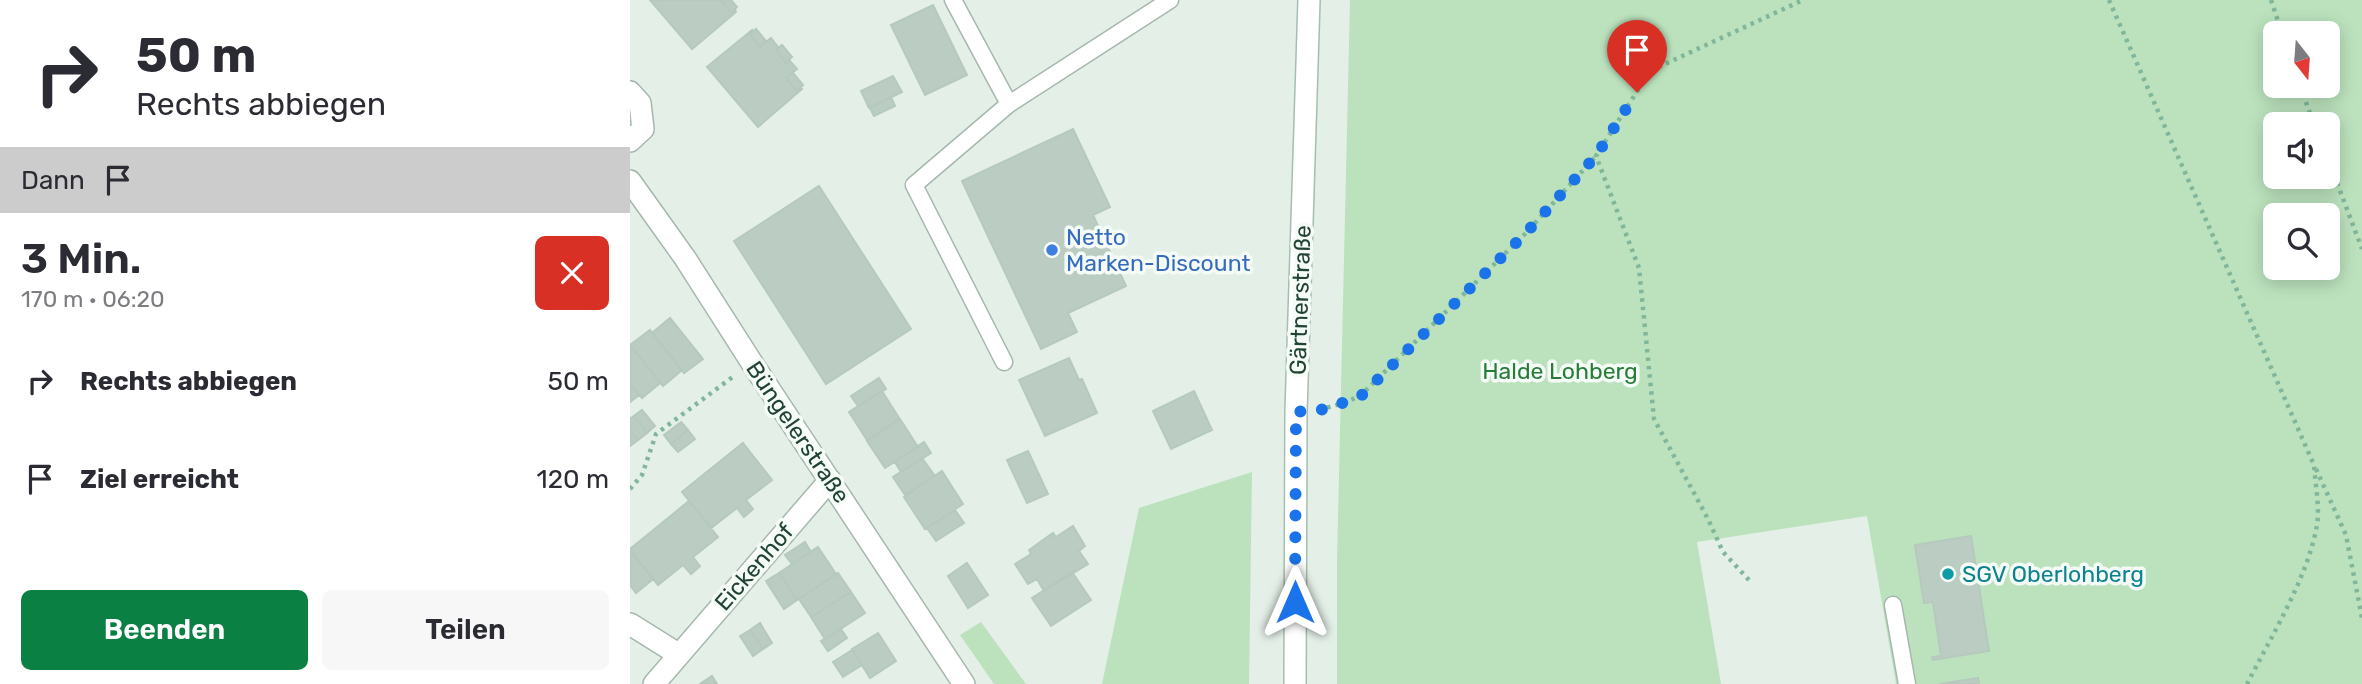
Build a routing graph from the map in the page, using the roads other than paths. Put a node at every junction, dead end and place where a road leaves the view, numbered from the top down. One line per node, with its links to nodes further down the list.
1 (953, 0): 5 (lane)
2 (1170, 0): 5 (lane)
3 (1309, 0): 15 (street, Gärtnerstraße)
4 (630, 92): 6 (street)
5 (1009, 104): 8 (lane)
6 (630, 141)
7 (630, 181): 9 (street, Büngelerstraße)
8 (1004, 362)
9 (830, 480): 12 (street, Eickenhof); 14 (street, Büngelerstraße)
10 (1894, 606): 16 (lane)
11 (630, 624): 12 (street)
12 (678, 654): 13 (street, Eickenhof)
13 (654, 684)
14 (964, 684)
15 (1295, 684)
16 (1907, 684)

